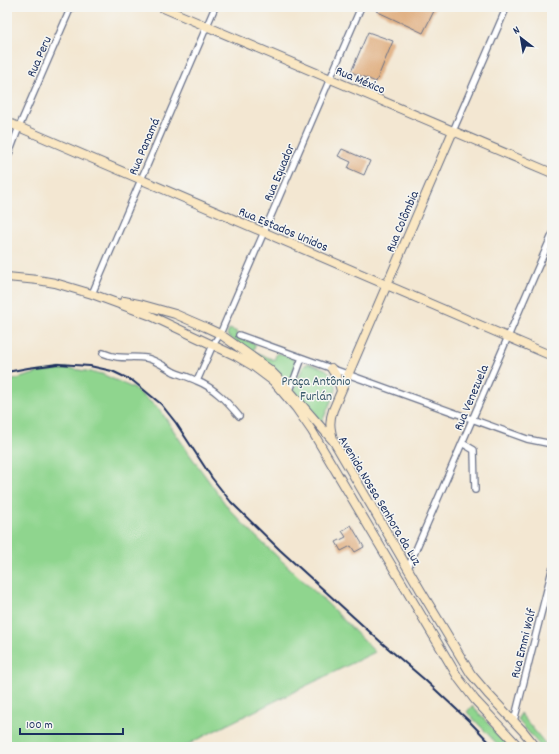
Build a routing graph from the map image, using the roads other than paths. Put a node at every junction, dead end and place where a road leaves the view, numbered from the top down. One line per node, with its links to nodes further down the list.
1 (71, 7): 9 (street, Rua Peru)
2 (161, 7): 6 (main road, Rua México)
3 (215, 7): 6 (street, Rua Panamá)
4 (360, 7): 7 (street, Rua Equador)
5 (505, 11): 10 (street, Rua Colômbia)
6 (207, 26): 7 (main road, Rua México); 13 (street, Rua Panamá)
7 (330, 79): 10 (main road, Rua México); 14 (street, Rua Equador)
8 (7, 122): 9 (main road, Rua Estados Unidos)
9 (19, 127): 11 (street, Rua Peru); 13 (main road, Rua Estados Unidos)
10 (453, 131): 12 (main road, Rua México); 17 (main road, Rua Colômbia)
11 (7, 159)
12 (552, 173)
13 (141, 179): 14 (main road, Rua Estados Unidos); 18 (street, Rua Panamá)
14 (264, 232): 17 (main road, Rua Estados Unidos); 19 (street, Rua Equador)
15 (552, 235): 21 (street, Rua Venezuela)
16 (7, 277): 18 (main road, Avenida Nossa Senhora da Luz)
17 (387, 285): 21 (main road, Rua Estados Unidos); 27 (main road, Rua Colômbia)
18 (92, 294): 19 (main road, Avenida Nossa Senhora da Luz); 22 (main road, Avenida Nossa Senhora da Luz)
19 (220, 334): 22 (street, Rua Equador); 30 (main road, Avenida Nossa Senhora da Luz)
20 (239, 335): 25 (street)
21 (508, 337): 24 (main road, Rua Estados Unidos); 32 (street, Rua Venezuela)
22 (213, 345): 28 (street, Rua Equador); 30 (main road, Avenida Nossa Senhora da Luz)
23 (103, 353): 28 (street)
24 (552, 356)
25 (302, 358): 26 (street); 30 (street)
26 (331, 368): 27 (street); 29 (main road)
27 (348, 374): 29 (main road, Rua Colômbia); 32 (street)
28 (197, 381): 31 (street)
29 (341, 391): 33 (main road, Rua Colômbia)
30 (289, 393): 33 (main road, Avenida Nossa Senhora da Luz); 40 (main road, Avenida Nossa Senhora da Luz)
31 (239, 416)
32 (472, 419): 34 (street, Rua Venezuela); 35 (street)
33 (334, 442): 37 (main road, Avenida Nossa Senhora da Luz)
34 (462, 443): 36 (street); 37 (street, Rua Venezuela)
35 (552, 444)
36 (475, 490)
37 (408, 568): 39 (main road, Avenida Nossa Senhora da Luz)
38 (552, 570): 39 (street, Rua Emmi Wolf)
39 (514, 721): 41 (main road, Avenida Nossa Senhora da Luz)
40 (519, 747)
41 (536, 747)

